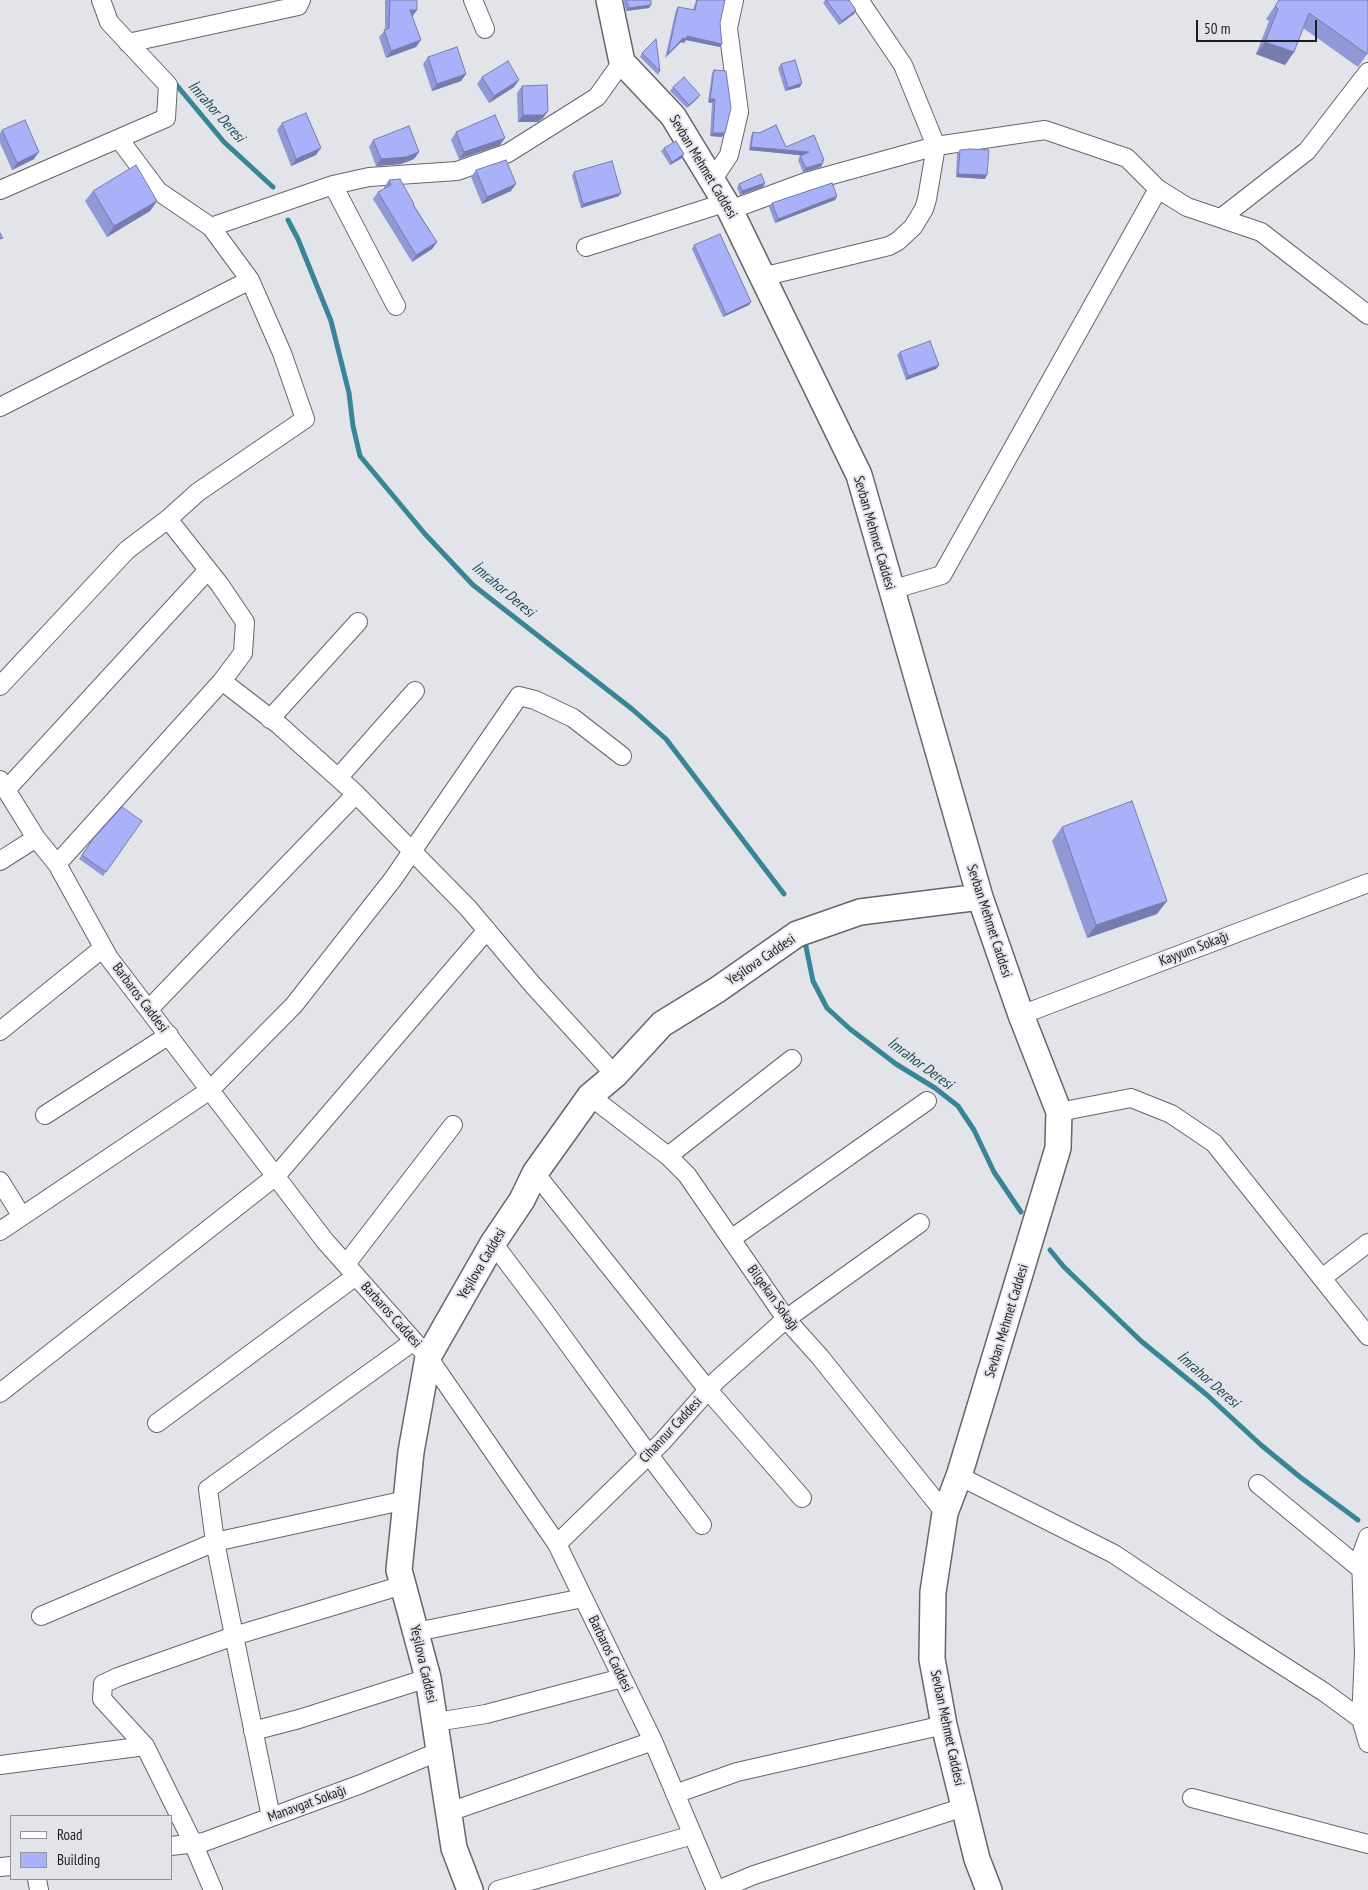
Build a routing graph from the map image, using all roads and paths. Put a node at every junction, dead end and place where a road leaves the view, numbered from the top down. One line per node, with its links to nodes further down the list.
1 (102, 0): 8 (street)
2 (301, 0): 8 (street)
3 (473, 0): 7 (street)
4 (609, 0): 9 (main road)
5 (734, 0): 13 (street)
6 (859, 0): 12 (street)
7 (485, 29)
8 (128, 43): 11 (street)
9 (622, 62): 13 (main road, Sevban Mehmet Caddesi); 14 (street)
10 (1368, 72): 18 (street)
11 (119, 139): 16 (street); 19 (street)
12 (936, 146): 15 (street); 17 (street); 21 (street)
13 (711, 182): 17 (main road, Sevban Mehmet Caddesi)
14 (333, 185): 19 (street); 23 (street)
15 (1158, 189): 18 (street); 28 (street)
16 (0, 190)
17 (727, 207): 20 (street); 21 (main road, Sevban Mehmet Caddesi)
18 (1221, 218): 24 (street)
19 (211, 227): 22 (street)
20 (586, 247)
21 (762, 277): 28 (main road, Sevban Mehmet Caddesi)
22 (250, 280): 25 (street); 26 (street)
23 (396, 306)
24 (1368, 314)
25 (0, 407)
26 (168, 519): 27 (street); 31 (street)
27 (208, 570): 30 (street); 36 (street)
28 (891, 590): 43 (main road, Sevban Mehmet Caddesi)
29 (358, 622): 33 (street)
30 (222, 681): 33 (street); 41 (street)
31 (0, 686)
32 (415, 691): 35 (street)
33 (270, 719): 35 (street)
34 (622, 756): 39 (street)
35 (338, 778): 37 (street)
36 (3, 785): 38 (street, Barbaros Caddesi)
37 (356, 794): 39 (street); 46 (street)
38 (36, 838): 40 (street); 41 (street, Barbaros Caddesi)
39 (411, 852): 44 (street); 52 (street)
40 (0, 861)
41 (56, 864): 45 (street, Barbaros Caddesi)
42 (1368, 883): 47 (street, Kayyum Sokağı)
43 (980, 897): 47 (main road, Sevban Mehmet Caddesi); 51 (main road, Yeşilova Caddesi)
44 (487, 930): 51 (street); 60 (street)
45 (103, 948): 46 (street, Barbaros Caddesi); 48 (street)
46 (149, 1009): 49 (street, Barbaros Caddesi)
47 (1021, 1015): 55 (main road, Sevban Mehmet Caddesi)
48 (0, 1031)
49 (169, 1035): 52 (street, Barbaros Caddesi); 56 (street)
50 (792, 1059): 58 (street)
51 (615, 1075): 53 (main road, Yeşilova Caddesi)
52 (210, 1090): 60 (street, Barbaros Caddesi); 62 (street)
53 (590, 1096): 58 (street, Bilgekan Sokağı); 59 (main road, Yeşilova Caddesi)
54 (927, 1101): 65 (street)
55 (1059, 1112): 69 (street); 77 (main road, Sevban Mehmet Caddesi)
56 (45, 1115)
57 (453, 1125): 68 (street)
58 (668, 1156): 65 (street, Bilgekan Sokağı)
59 (535, 1173): 66 (main road, Yeşilova Caddesi); 73 (street)
60 (276, 1176): 68 (street, Barbaros Caddesi); 74 (street)
61 (0, 1181): 62 (street)
62 (21, 1215): 64 (street)
63 (920, 1223): 70 (street, Cihannur Caddesi)
64 (0, 1231)
65 (731, 1239): 70 (street, Bilgekan Sokağı)
66 (492, 1243): 72 (main road, Yeşilova Caddesi); 76 (street)
67 (1368, 1243): 69 (street)
68 (351, 1270): 72 (street, Barbaros Caddesi); 75 (street)
69 (1322, 1278): 71 (street)
70 (786, 1319): 73 (street, Cihannur Caddesi); 81 (street, Bilgekan Sokağı)
71 (1368, 1336)
72 (421, 1349): 80 (main road, Yeşilova Caddesi); 84 (street); 85 (street, Barbaros Caddesi)
73 (708, 1390): 76 (street, Cihannur Caddesi); 79 (street)
74 (0, 1394)
75 (156, 1423)
76 (649, 1455): 82 (street); 85 (street, Cihannur Caddesi)
77 (959, 1476): 81 (main road, Sevban Mehmet Caddesi); 94 (street)
78 (1258, 1484): 86 (street)
79 (802, 1498)
80 (406, 1500): 84 (street); 87 (main road, Yeşilova Caddesi)
81 (945, 1513): 96 (main road, Sevban Mehmet Caddesi)
82 (702, 1524)
83 (1368, 1537): 86 (street)
84 (215, 1542): 89 (street); 91 (street)
85 (557, 1544): 88 (street, Barbaros Caddesi)
86 (1362, 1570): 94 (street)
87 (403, 1585): 90 (main road, Yeşilova Caddesi); 91 (street)
88 (583, 1598): 90 (street); 93 (street, Barbaros Caddesi)
89 (42, 1616)
90 (416, 1632): 92 (main road, Yeşilova Caddesi)
91 (234, 1636): 97 (street); 100 (street)
92 (428, 1678): 95 (main road, Yeşilova Caddesi); 97 (street)
93 (622, 1678): 95 (street); 98 (street, Barbaros Caddesi)
94 (1365, 1719): 99 (street)
95 (436, 1722): 101 (main road, Yeşilova Caddesi)
96 (944, 1725): 103 (street); 105 (main road, Sevban Mehmet Caddesi)
97 (253, 1731): 107 (street)
98 (653, 1741): 103 (street, Barbaros Caddesi); 106 (street)
99 (1368, 1743)
100 (146, 1746): 102 (street); 109 (street)
101 (440, 1751): 106 (main road, Yeşilova Caddesi); 107 (street, Manavgat Sokağı)
102 (0, 1765)
103 (675, 1794): 108 (street, Barbaros Caddesi)
104 (1192, 1798): 110 (street)
105 (964, 1807): 115 (street); 116 (main road, Sevban Mehmet Caddesi)
106 (449, 1812): 113 (main road, Yeşilova Caddesi)
107 (271, 1817): 109 (street, Manavgat Sokağı)
108 (693, 1835): 114 (street); 115 (street, Barbaros Caddesi)
109 (193, 1844): 111 (street, Manavgat Sokağı); 112 (street)
110 (1368, 1844)
111 (172, 1846)
112 (213, 1890)
113 (470, 1890)
114 (498, 1890)
115 (717, 1890)
116 (989, 1890)

